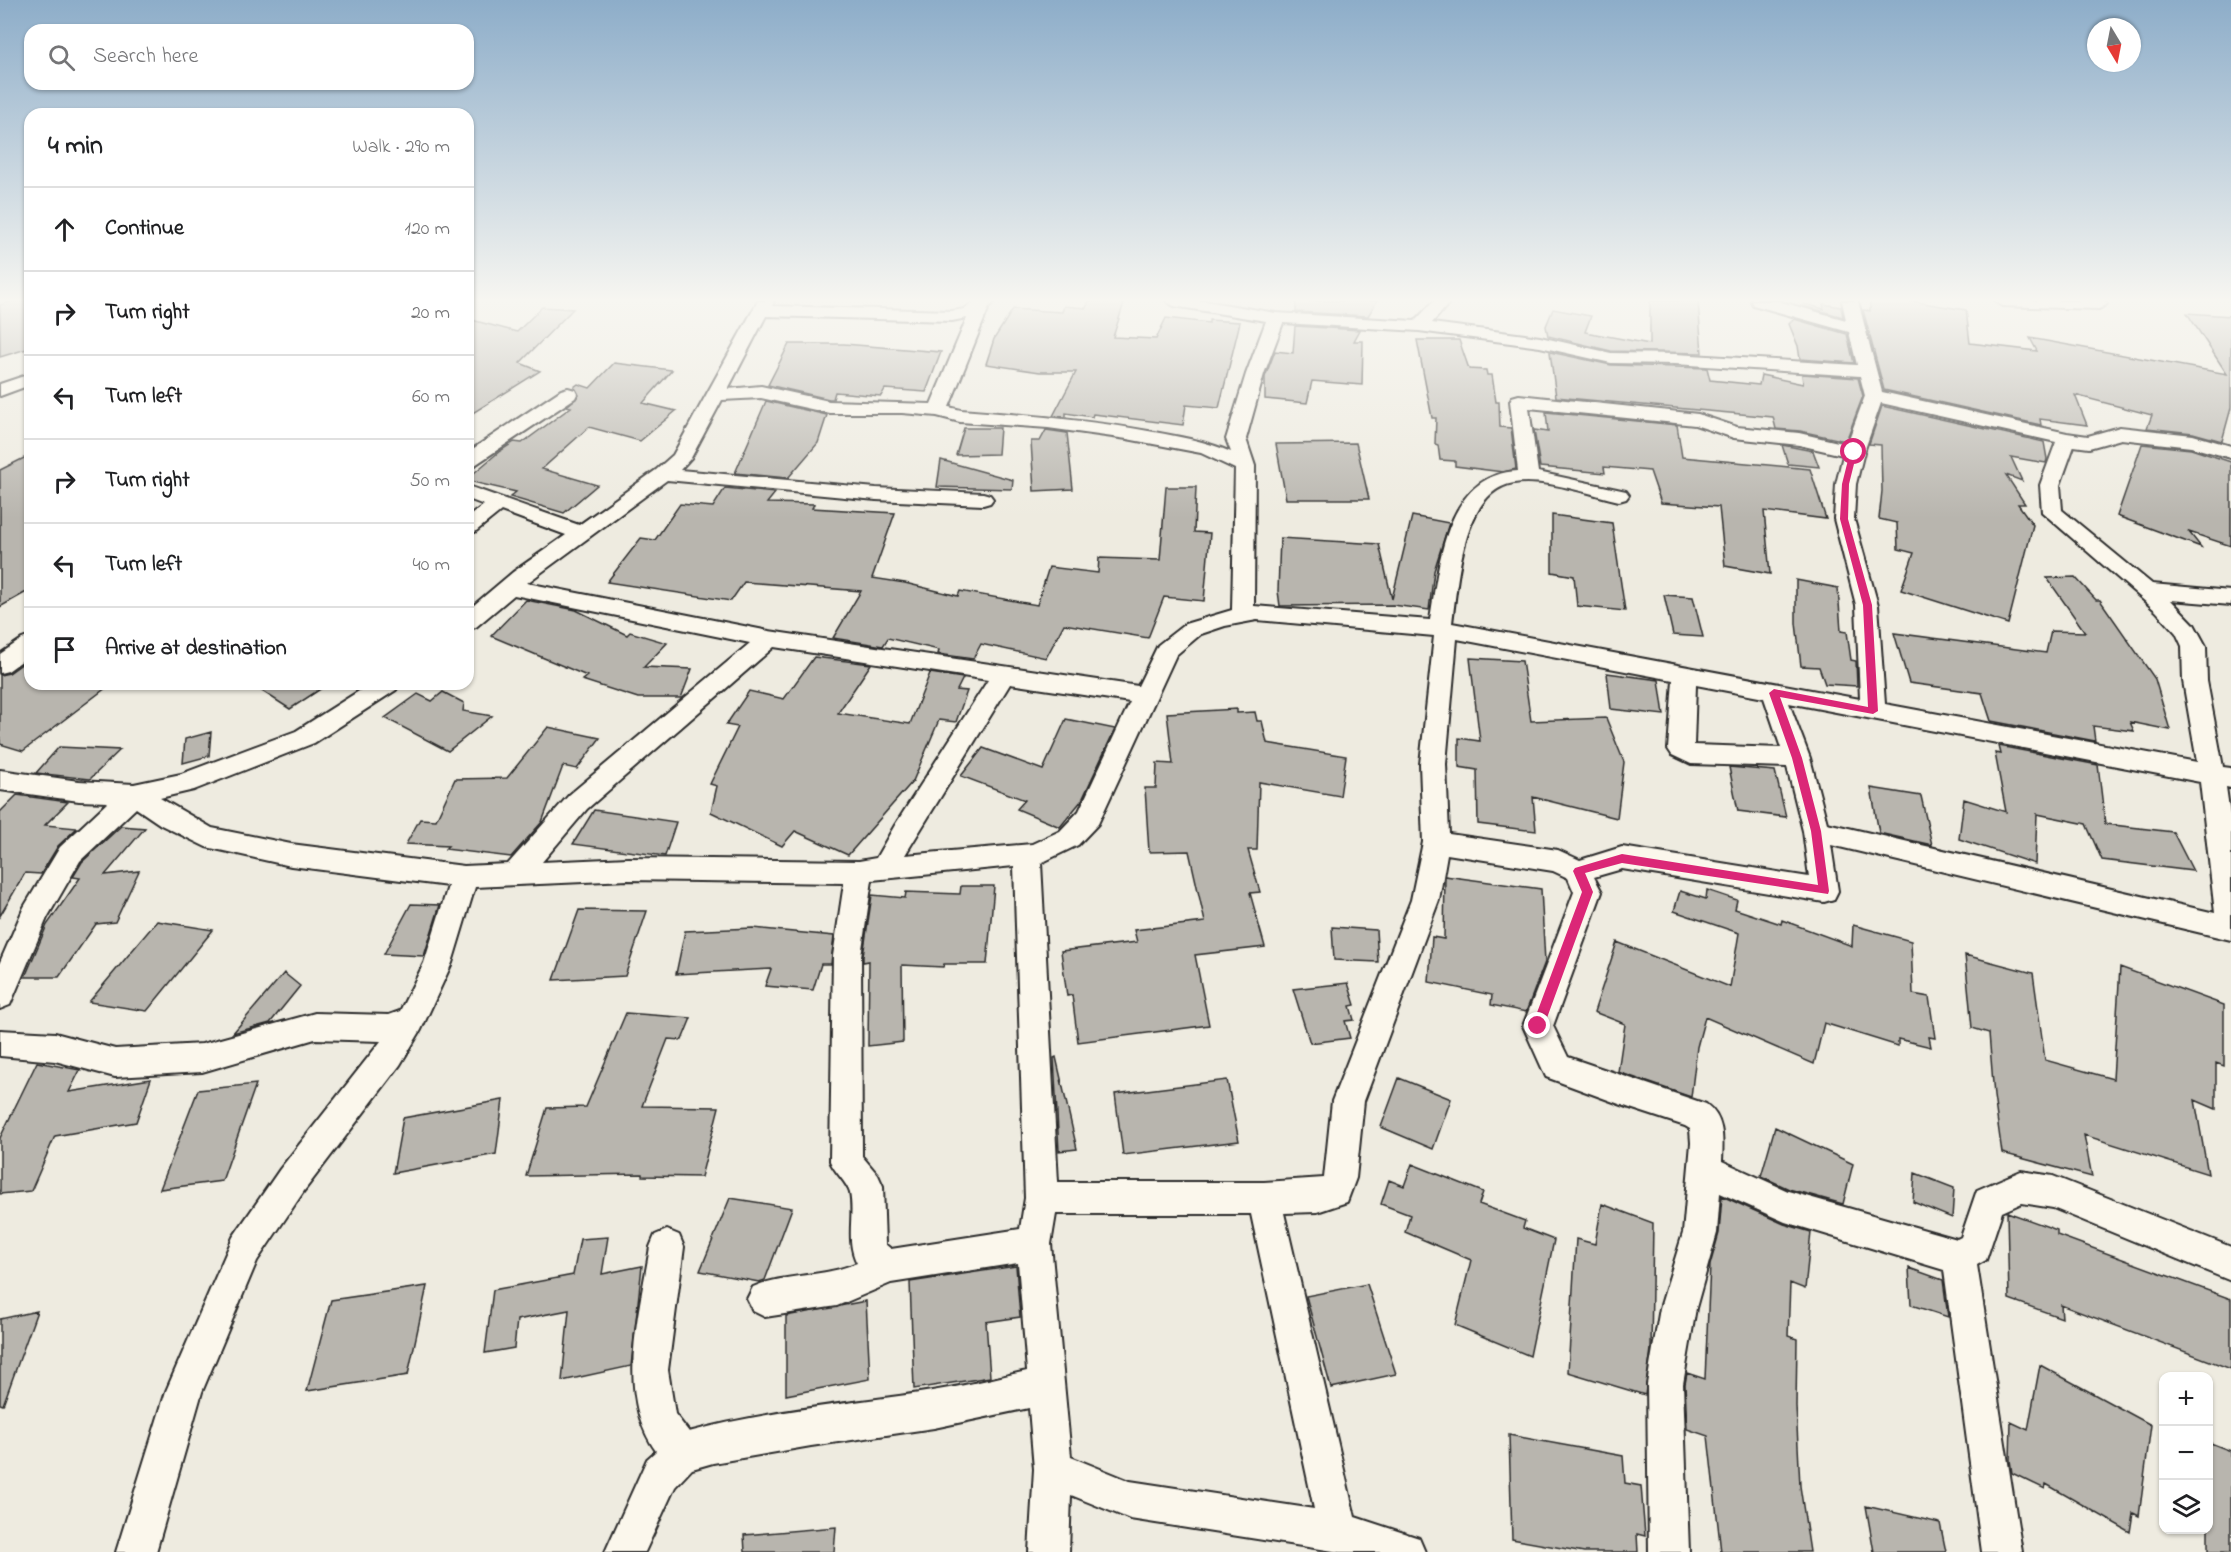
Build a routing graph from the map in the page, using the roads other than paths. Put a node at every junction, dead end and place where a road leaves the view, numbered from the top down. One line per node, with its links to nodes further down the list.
1 (727, 373): 8 (street)
2 (954, 373): 10 (street)
3 (1255, 373): 11 (street)
4 (1869, 373): 9 (street)
5 (24, 381): 6 (street)
6 (0, 390)
7 (568, 394): 16 (street)
8 (716, 395): 10 (street); 18 (street)
9 (1874, 396): 12 (street); 14 (street)
10 (938, 410): 13 (street)
11 (1236, 439): 13 (street); 17 (street)
12 (2067, 439): 15 (street); 27 (street)
13 (1211, 450): 17 (street)
14 (1854, 452): 19 (street); 40 (street)
15 (2231, 452)
16 (474, 457)
17 (1245, 466): 29 (street)
18 (663, 474): 22 (street); 25 (street)
19 (1528, 477): 21 (street); 31 (street)
20 (474, 494): 23 (street)
21 (1619, 495)
22 (983, 499)
23 (499, 503): 24 (street); 25 (street)
24 (474, 522)
25 (581, 533): 26 (street)
26 (510, 586): 30 (street); 32 (street)
27 (2146, 591): 28 (street); 42 (street)
28 (2231, 598)
29 (1243, 615): 31 (street); 39 (street)
30 (474, 617)
31 (1443, 629): 36 (street); 46 (street)
32 (769, 639): 35 (street); 50 (street)
33 (24, 648): 34 (street)
34 (0, 665)
35 (1003, 675): 39 (street); 48 (street)
36 (1685, 675): 38 (street); 41 (street)
37 (379, 690): 44 (street)
38 (1774, 693): 40 (street); 41 (street)
39 (1145, 696): 47 (street)
40 (1873, 711): 42 (street)
41 (1797, 758): 45 (street)
42 (2221, 777): 52 (street)
43 (0, 780): 44 (street)
44 (134, 794): 51 (street); 53 (street)
45 (1816, 831): 49 (street); 52 (street)
46 (1436, 842): 49 (street); 58 (street)
47 (1027, 855): 48 (street); 57 (street)
48 (872, 869): 50 (street); 63 (street)
49 (1578, 871): 56 (street)
50 (515, 874): 51 (street)
51 (464, 877): 54 (street)
52 (2231, 926)
53 (0, 996)
54 (410, 1021): 55 (street); 69 (street)
55 (0, 1043)
56 (1705, 1170): 61 (street); 73 (street)
57 (1042, 1198): 58 (street); 59 (street)
58 (1264, 1198): 68 (street)
59 (1034, 1244): 63 (street); 65 (street)
60 (667, 1247): 66 (street)
61 (1959, 1257): 62 (street); 74 (street)
62 (2231, 1264)
63 (890, 1266): 64 (street)
64 (765, 1299)
65 (1045, 1386): 66 (street); 67 (street)
66 (681, 1453): 70 (street)
67 (1053, 1469): 68 (street); 71 (street)
68 (1339, 1532): 72 (street)
69 (136, 1552)
70 (625, 1552)
71 (1049, 1552)
72 (1405, 1552)
73 (1669, 1552)
74 (2002, 1552)

